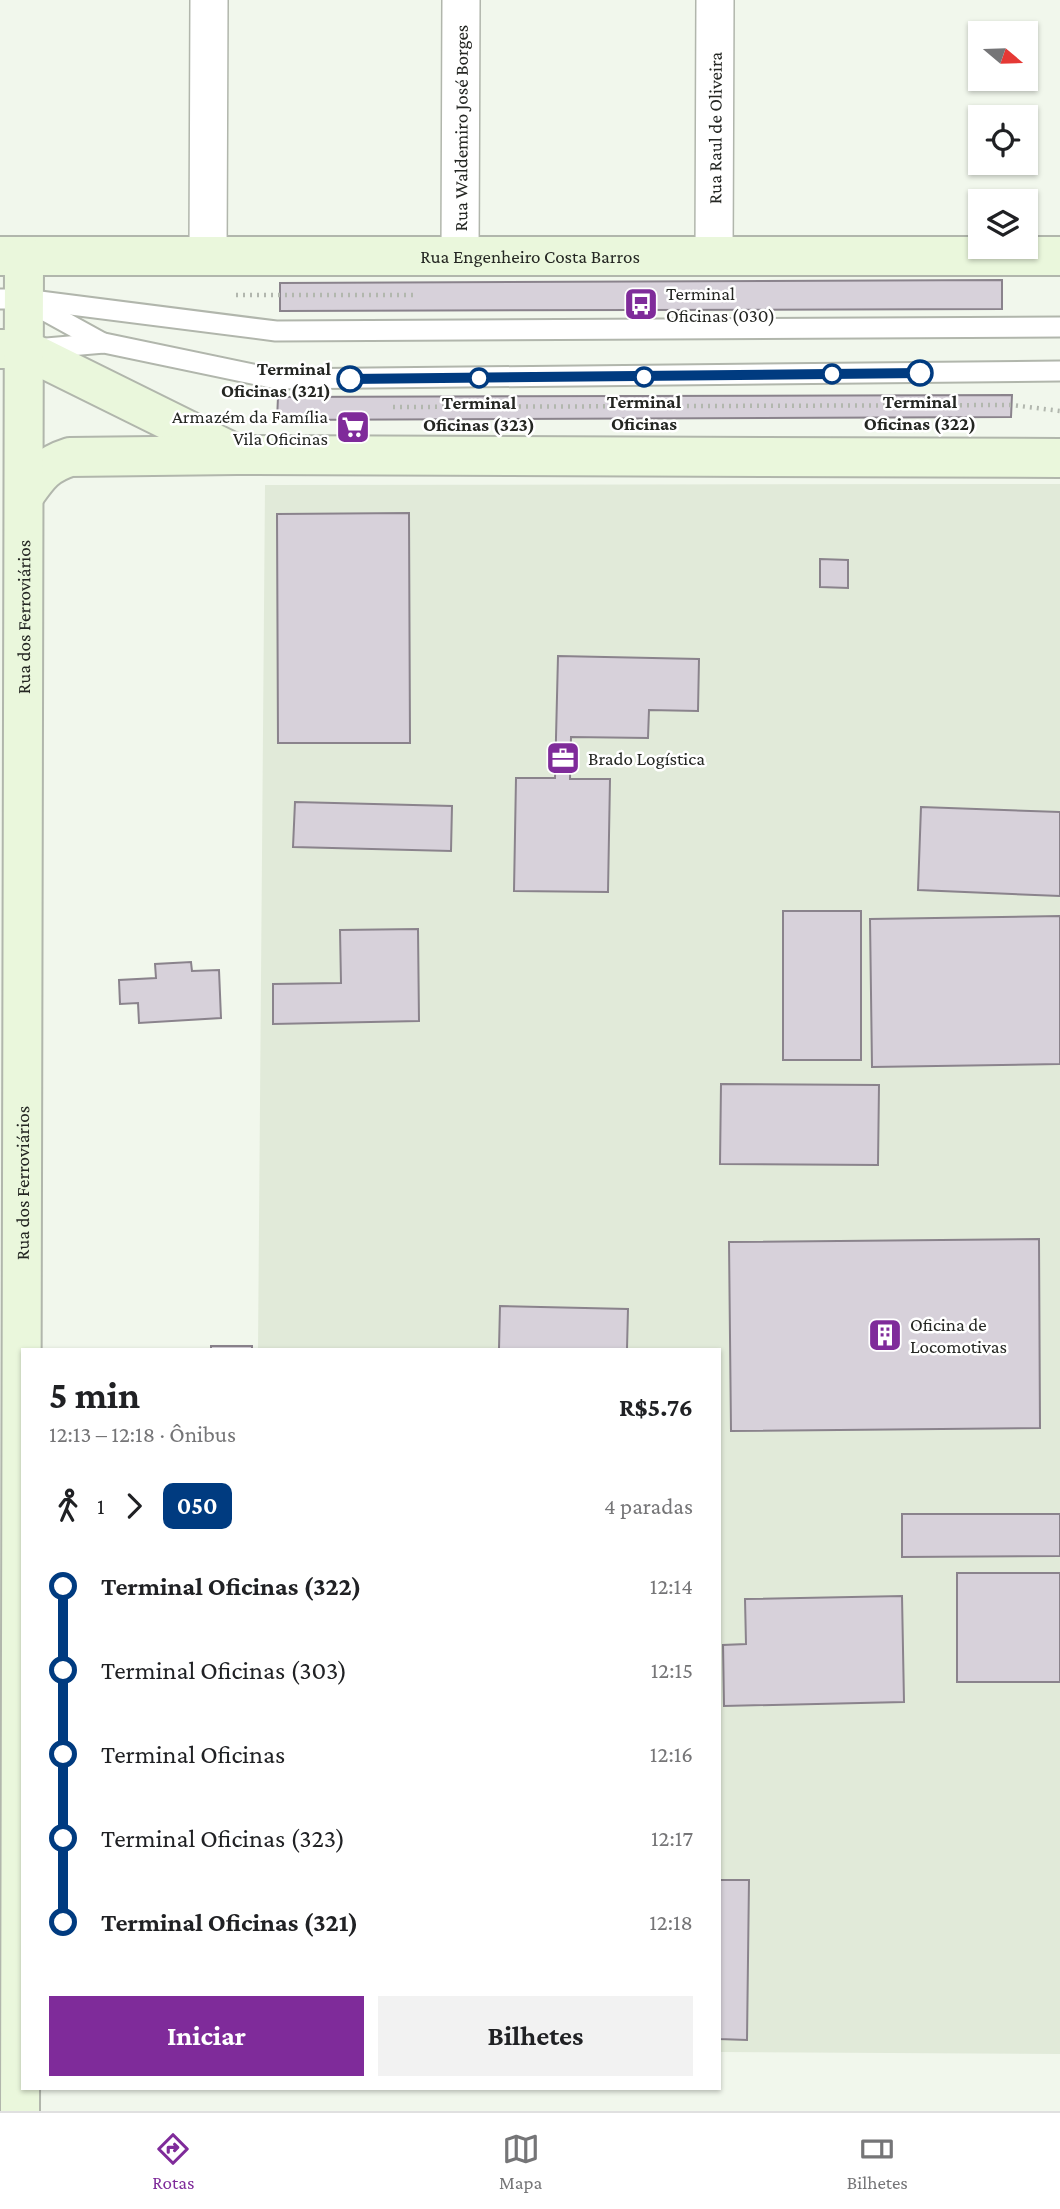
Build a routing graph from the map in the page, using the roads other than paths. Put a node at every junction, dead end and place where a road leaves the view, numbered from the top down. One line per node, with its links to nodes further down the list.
1 (209, 0): 5 (street)
2 (461, 0): 6 (street, Rua Waldemiro José Borges)
3 (715, 0): 7 (street, Rua Raul de Oliveira)
4 (12, 256): 5 (street, Rua Engenheiro Costa Barros); 9 (street, Rua dos Ferroviários)
5 (208, 256): 6 (street, Rua Engenheiro Costa Barros)
6 (460, 256): 7 (street, Rua Engenheiro Costa Barros)
7 (714, 256): 8 (street, Rua Engenheiro Costa Barros)
8 (1057, 257)
9 (12, 299): 10 (lane); 11 (lane); 12 (street, Rua dos Ferroviários)
10 (1060, 327)
11 (104, 343): 12 (lane); 13 (lane)
12 (12, 349): 14 (street); 16 (street, Rua dos Ferroviários)
13 (1060, 372)
14 (237, 455): 15 (street); 16 (street)
15 (1060, 458)
16 (24, 496): 17 (street, Rua dos Ferroviários)
17 (12, 911): 18 (street, Rua dos Ferroviários)
18 (22, 1348)
19 (21, 1372): 20 (street, Rua dos Ferroviários)
20 (11, 1511): 21 (street, Rua dos Ferroviários)
21 (20, 2111)

